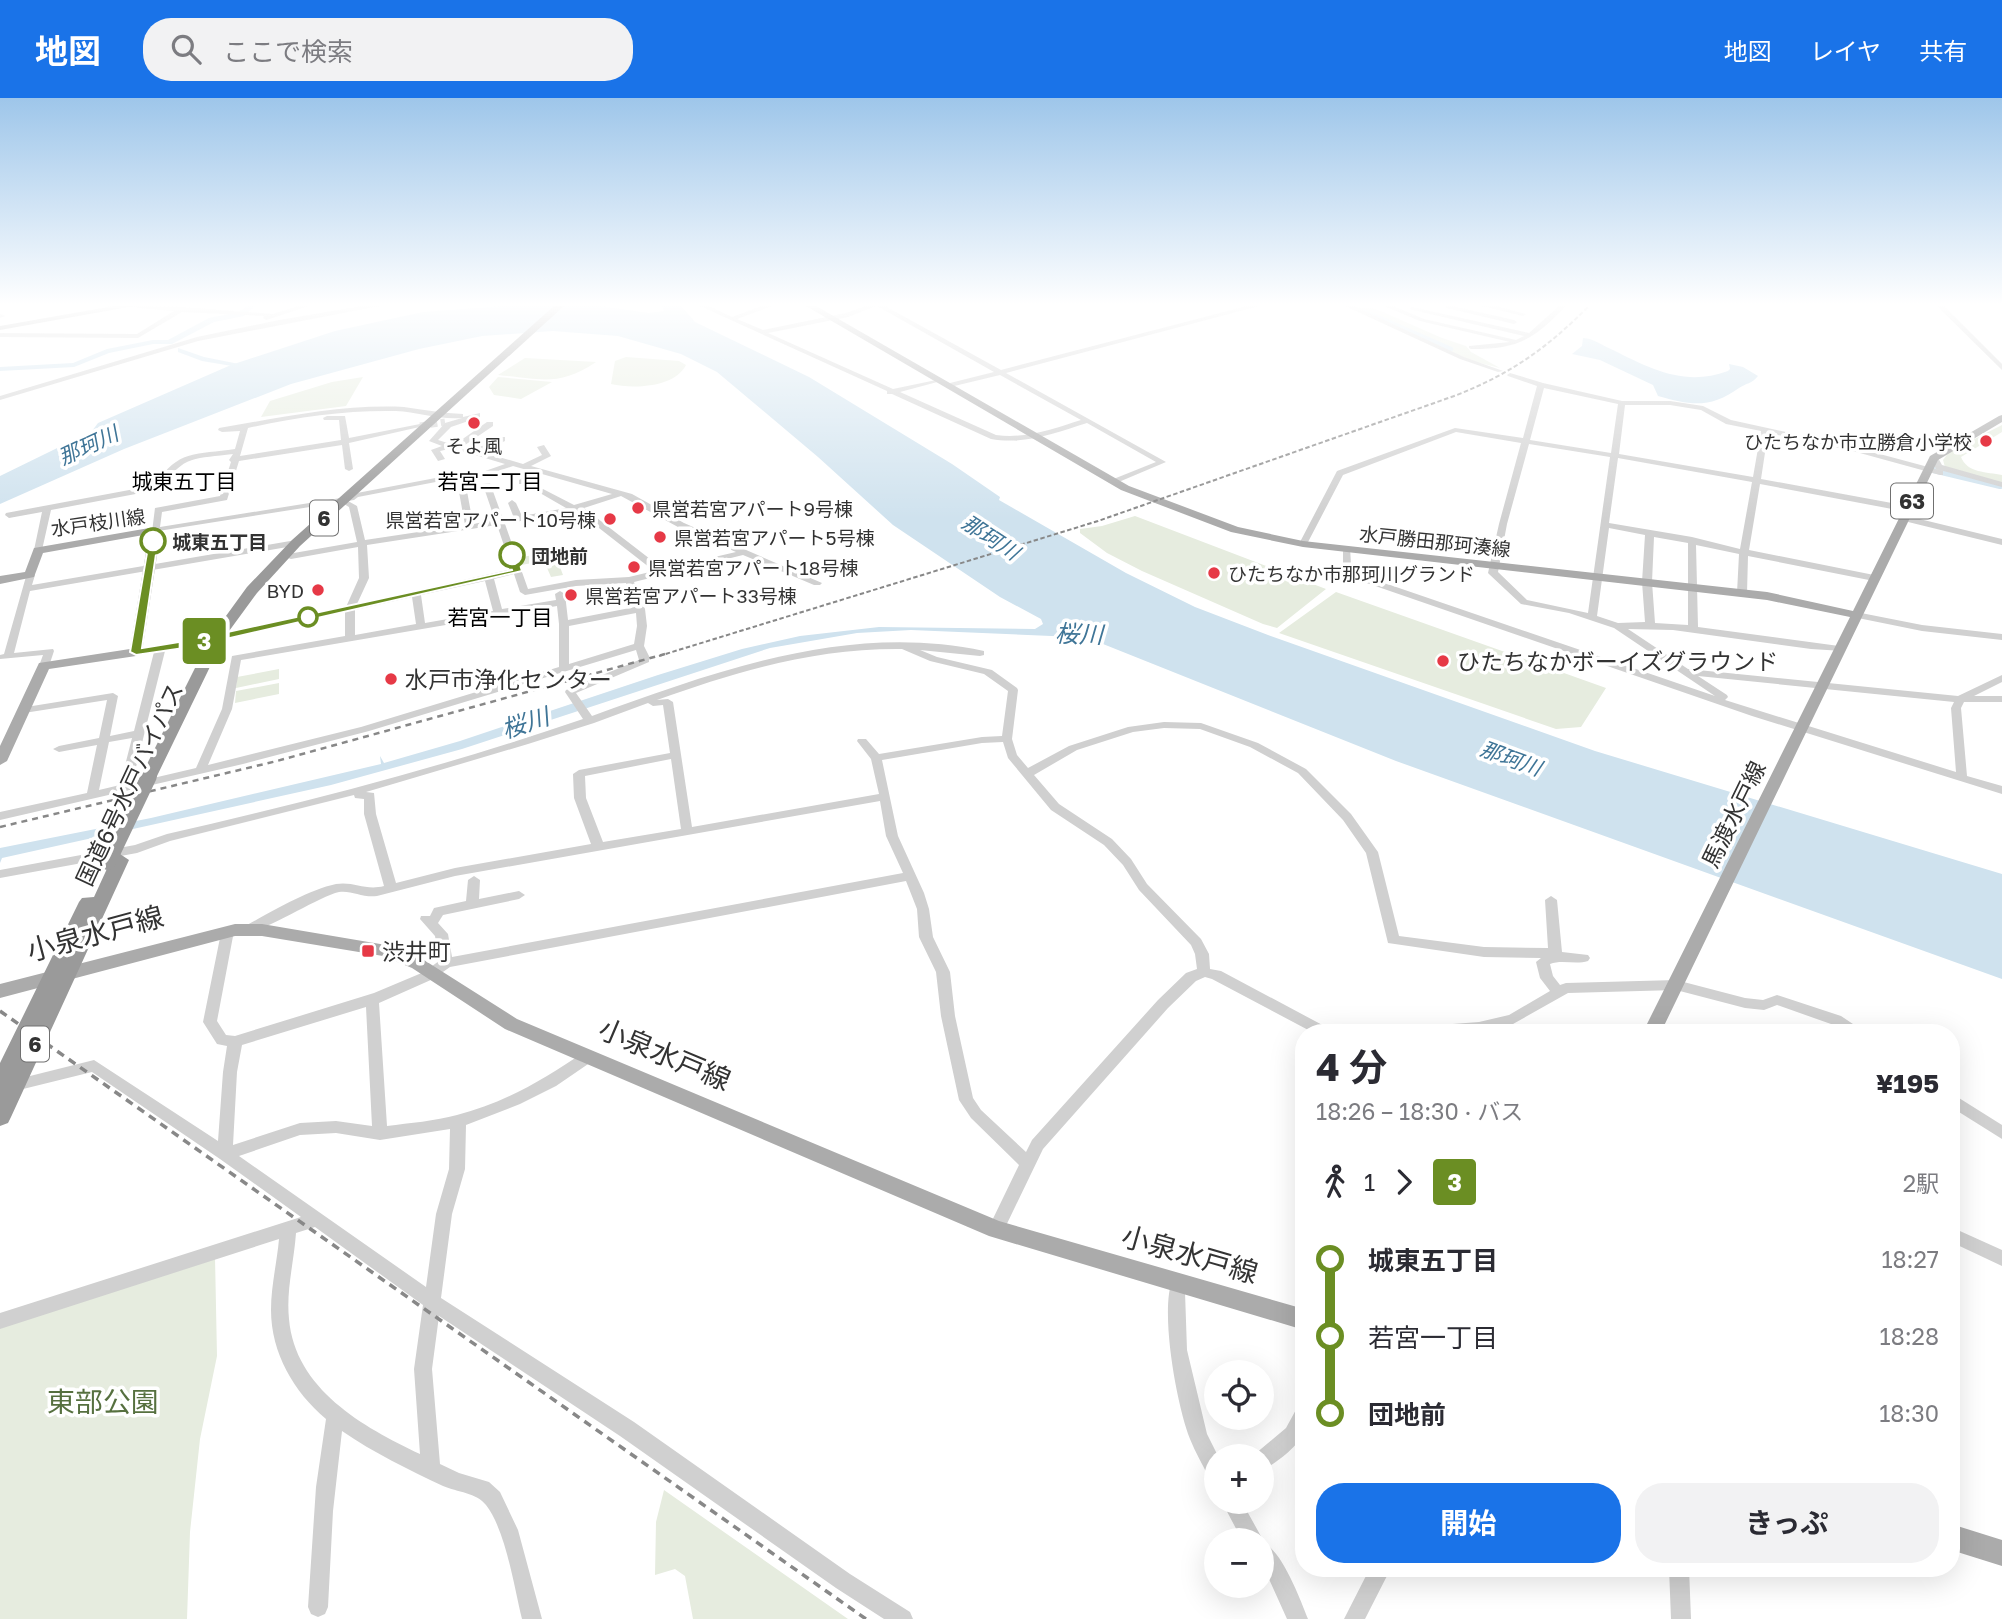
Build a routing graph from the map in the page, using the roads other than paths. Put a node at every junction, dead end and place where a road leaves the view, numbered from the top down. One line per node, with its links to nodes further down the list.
1 (67, 377): 12 (street)
2 (488, 377): 18 (highway, 国道6号水戸バイパス / 6)
3 (858, 377): 11 (street)
4 (934, 377): 9 (main road, 水戸勝田那珂湊線)
5 (978, 377): 9 (street)
6 (1008, 377): 21 (street)
7 (1516, 377): 10 (street)
8 (1529, 377): 10 (street)
9 (944, 383): 11 (street); 27 (main road, 水戸勝田那珂湊線)
10 (1541, 385): 13 (street); 29 (street)
11 (890, 392): 27 (street)
12 (0, 398)
13 (1622, 403): 26 (street); 36 (street)
14 (407, 405): 15 (street)
15 (385, 411): 18 (street); 19 (street); 24 (street)
16 (486, 413): 17 (street)
17 (477, 415): 18 (street)
18 (446, 416): 31 (highway, 国道6号水戸バイパス / 6); 33 (street); 54 (highway, 国道6号水戸バイパス / 6)
19 (342, 418): 24 (street); 30 (street)
20 (2001, 420): 37 (main road, 63)
21 (1087, 421): 27 (street); 49 (street)
22 (489, 424): 33 (street)
23 (420, 426): 25 (street)
24 (245, 428): 34 (street)
25 (407, 430): 30 (street); 31 (street)
26 (1765, 430): 43 (street); 47 (street)
27 (1034, 436): 49 (main road, 水戸勝田那珂湊線)
28 (502, 439): 35 (street)
29 (1526, 441): 36 (street); 69 (street); 76 (street)
30 (346, 442): 39 (street); 42 (street)
31 (403, 446): 54 (highway, 国道6号水戸バイパス / 6)
32 (541, 447): 41 (street)
33 (450, 448): 35 (street); 38 (street)
34 (237, 451): 39 (street); 56 (street)
35 (472, 454): 40 (street)
36 (1614, 455): 47 (street); 62 (street)
37 (1934, 458): 43 (main road, 63); 50 (street)
38 (441, 459)
39 (233, 460): 64 (street)
40 (511, 464): 41 (street); 51 (street)
41 (522, 467): 44 (street)
42 (349, 469)
43 (1928, 470): 45 (street); 58 (main road, 63)
44 (540, 472): 48 (street); 53 (street)
45 (1940, 472)
46 (446, 478): 54 (street)
47 (1756, 480): 58 (street); 74 (street)
48 (522, 482)
49 (1114, 482): 69 (main road, 水戸勝田那珂湊線)
50 (2002, 485)
51 (464, 489): 61 (street); 63 (street)
52 (543, 491): 57 (street)
53 (621, 494): 57 (street); 73 (street)
54 (351, 499): 64 (street); 68 (highway, 国道6号水戸バイパス / 6); 70 (street); 75 (highway, 国道6号水戸バイパス / 6)
55 (512, 503): 60 (street)
56 (47, 508): 59 (street); 72 (street)
57 (575, 508): 60 (street); 79 (street)
58 (1906, 513): 67 (street); 83 (main road, 63)
59 (9, 515)
60 (519, 519): 61 (street)
61 (500, 524): 63 (street); 78 (street)
62 (1604, 524): 65 (street); 81 (street)
63 (470, 528): 70 (street)
64 (155, 530): 72 (main road, 水戸枝川線); 77 (main road, 水戸枝川線)
65 (1650, 532): 66 (street); 86 (street)
66 (1692, 540): 74 (street); 89 (street)
67 (2002, 542)
68 (296, 543): 77 (street); 104 (highway, 国道6号水戸バイパス / 6)
69 (1303, 544): 71 (main road, 水戸勝田那珂湊線)
70 (362, 545): 75 (street); 94 (street)
71 (1347, 549): 76 (main road, 水戸勝田那珂湊線); 122 (street)
72 (37, 550): 80 (main road, 水戸枝川線)
73 (741, 551): 79 (street); 87 (street)
74 (1744, 551): 83 (street); 92 (street)
75 (291, 556): 104 (highway, 国道6号水戸バイパス / 6)
76 (1495, 565): 81 (main road, 水戸勝田那珂湊線); 98 (street)
77 (150, 568): 90 (street); 111 (main road, 水戸枝川線)
78 (517, 571): 82 (street); 88 (street)
79 (662, 573): 85 (street)
80 (30, 575): 84 (main road); 90 (street)
81 (1597, 576): 86 (main road, 水戸勝田那珂湊線); 98 (street)
82 (489, 578): 91 (street); 96 (street)
83 (1874, 579): 97 (main road, 63)
84 (0, 580)
85 (629, 580): 88 (street); 95 (street)
86 (1647, 582): 89 (main road, 水戸勝田那珂湊線); 101 (street)
87 (817, 583)
88 (559, 586): 93 (street)
89 (1691, 587): 92 (main road, 水戸勝田那珂湊線); 103 (street)
90 (27, 589): 113 (street)
91 (416, 593): 94 (street); 99 (street)
92 (1742, 593): 97 (main road, 水戸勝田那珂湊線)
93 (561, 601): 96 (street); 100 (street)
94 (350, 608): 104 (street); 106 (street)
95 (640, 609): 100 (street); 107 (street)
96 (498, 611): 106 (street)
97 (1856, 615): 105 (street); 110 (main road, 馬渡水戸線)
98 (1592, 616): 102 (street)
99 (420, 623)
100 (564, 624): 115 (street)
101 (1650, 625): 102 (street); 103 (street)
102 (1617, 626): 116 (street)
103 (1693, 628): 110 (street)
104 (224, 636): 109 (street); 159 (highway, 国道6号水戸バイパス / 6, bridge)
105 (2002, 637)
106 (351, 638): 134 (street)
107 (639, 646): 115 (street); 124 (street)
108 (886, 646): 112 (street); 124 (street); 127 (street)
109 (160, 649): 111 (street); 126 (street)
110 (1839, 649): 118 (main road, 馬渡水戸線)
111 (136, 652): 114 (main road)
112 (980, 653)
113 (4, 657): 114 (street)
114 (44, 666): 123 (main road)
115 (564, 670): 134 (street)
116 (1686, 672): 118 (street); 122 (street)
117 (2002, 678): 120 (street)
118 (1821, 687): 120 (street); 125 (main road, 馬渡水戸線)
119 (1668, 693): 122 (street)
120 (1960, 699): 121 (street); 136 (street)
121 (2002, 699)
122 (1726, 703): 125 (street)
123 (24, 710): 128 (street); 133 (main road)
124 (592, 720): 131 (street); 142 (street)
125 (1800, 729): 136 (street); 138 (main road, 馬渡水戸線)
126 (140, 733): 128 (street); 137 (street)
127 (1007, 739): 132 (street); 135 (street)
128 (105, 740): 130 (street); 140 (street)
129 (862, 740): 132 (street)
130 (59, 749)
131 (676, 755): 144 (street); 145 (street)
132 (876, 758): 141 (street)
133 (0, 761)
134 (200, 771): 137 (street)
135 (1028, 773): 152 (street); 158 (street)
136 (1962, 779): 139 (street)
137 (125, 787): 140 (street)
138 (1772, 788): 151 (main road, 馬渡水戸線)
139 (2002, 790)
140 (92, 795): 143 (street)
141 (884, 797): 144 (street); 147 (street)
142 (334, 798): 146 (street); 149 (street)
143 (0, 816)
144 (687, 831): 145 (street)
145 (598, 846): 149 (street)
146 (0, 874)
147 (908, 876): 157 (street); 177 (street)
148 (474, 880): 153 (street)
149 (391, 887): 154 (street)
150 (519, 895): 153 (street)
151 (1717, 899): 160 (main road, 馬渡水戸線)
152 (1551, 900)
153 (472, 904): 157 (street)
154 (252, 929): 155 (main road, 小泉水戸線); 157 (main road, 小泉水戸線)
155 (227, 931): 159 (main road, 小泉水戸線); 168 (street)
156 (1583, 958): 162 (street)
157 (440, 968): 163 (street); 169 (main road, 小泉水戸線)
158 (1205, 972): 164 (street); 177 (street)
159 (60, 974): 161 (main road, 小泉水戸線); 170 (highway, 国道6号水戸バイパス / 6)
160 (1676, 985): 162 (street); 166 (main road, 馬渡水戸線); 167 (street)
161 (0, 990)
162 (1559, 993): 165 (street)
163 (372, 998): 168 (street); 175 (street)
164 (1308, 1024)
165 (1492, 1024)
166 (1656, 1024)
167 (1842, 1024)
168 (235, 1042): 176 (street)
169 (589, 1056): 173 (street); 180 (main road, 小泉水戸線)
170 (8, 1085): 172 (highway, 国道6号水戸バイパス / 6); 176 (street)
171 (1960, 1105): 174 (street)
172 (0, 1117)
173 (458, 1121): 175 (street); 184 (street)
174 (2002, 1133)
175 (380, 1134): 176 (street)
176 (225, 1154): 178 (street)
177 (1027, 1163): 180 (street)
178 (315, 1220): 179 (street); 184 (street)
179 (288, 1229): 186 (street); 187 (street)
180 (996, 1229): 183 (main road, 小泉水戸線)
181 (1960, 1238): 182 (street)
182 (2002, 1258)
183 (1179, 1283): 185 (main road, 小泉水戸線); 189 (street)
184 (431, 1301): 191 (street); 199 (street)
185 (1295, 1317)
186 (0, 1321)
187 (336, 1416): 191 (street); 197 (street)
188 (1295, 1431): 190 (street)
189 (1204, 1448)
190 (1274, 1451)
191 (431, 1468): 198 (street)
192 (1960, 1540): 193 (main road)
193 (2002, 1553)
194 (1274, 1569): 200 (street)
195 (1376, 1577): 201 (street)
196 (1679, 1577): 202 (street)
197 (318, 1607)
198 (532, 1619)
199 (903, 1619)
200 (1298, 1619)
201 (1354, 1619)
202 (1681, 1619)

